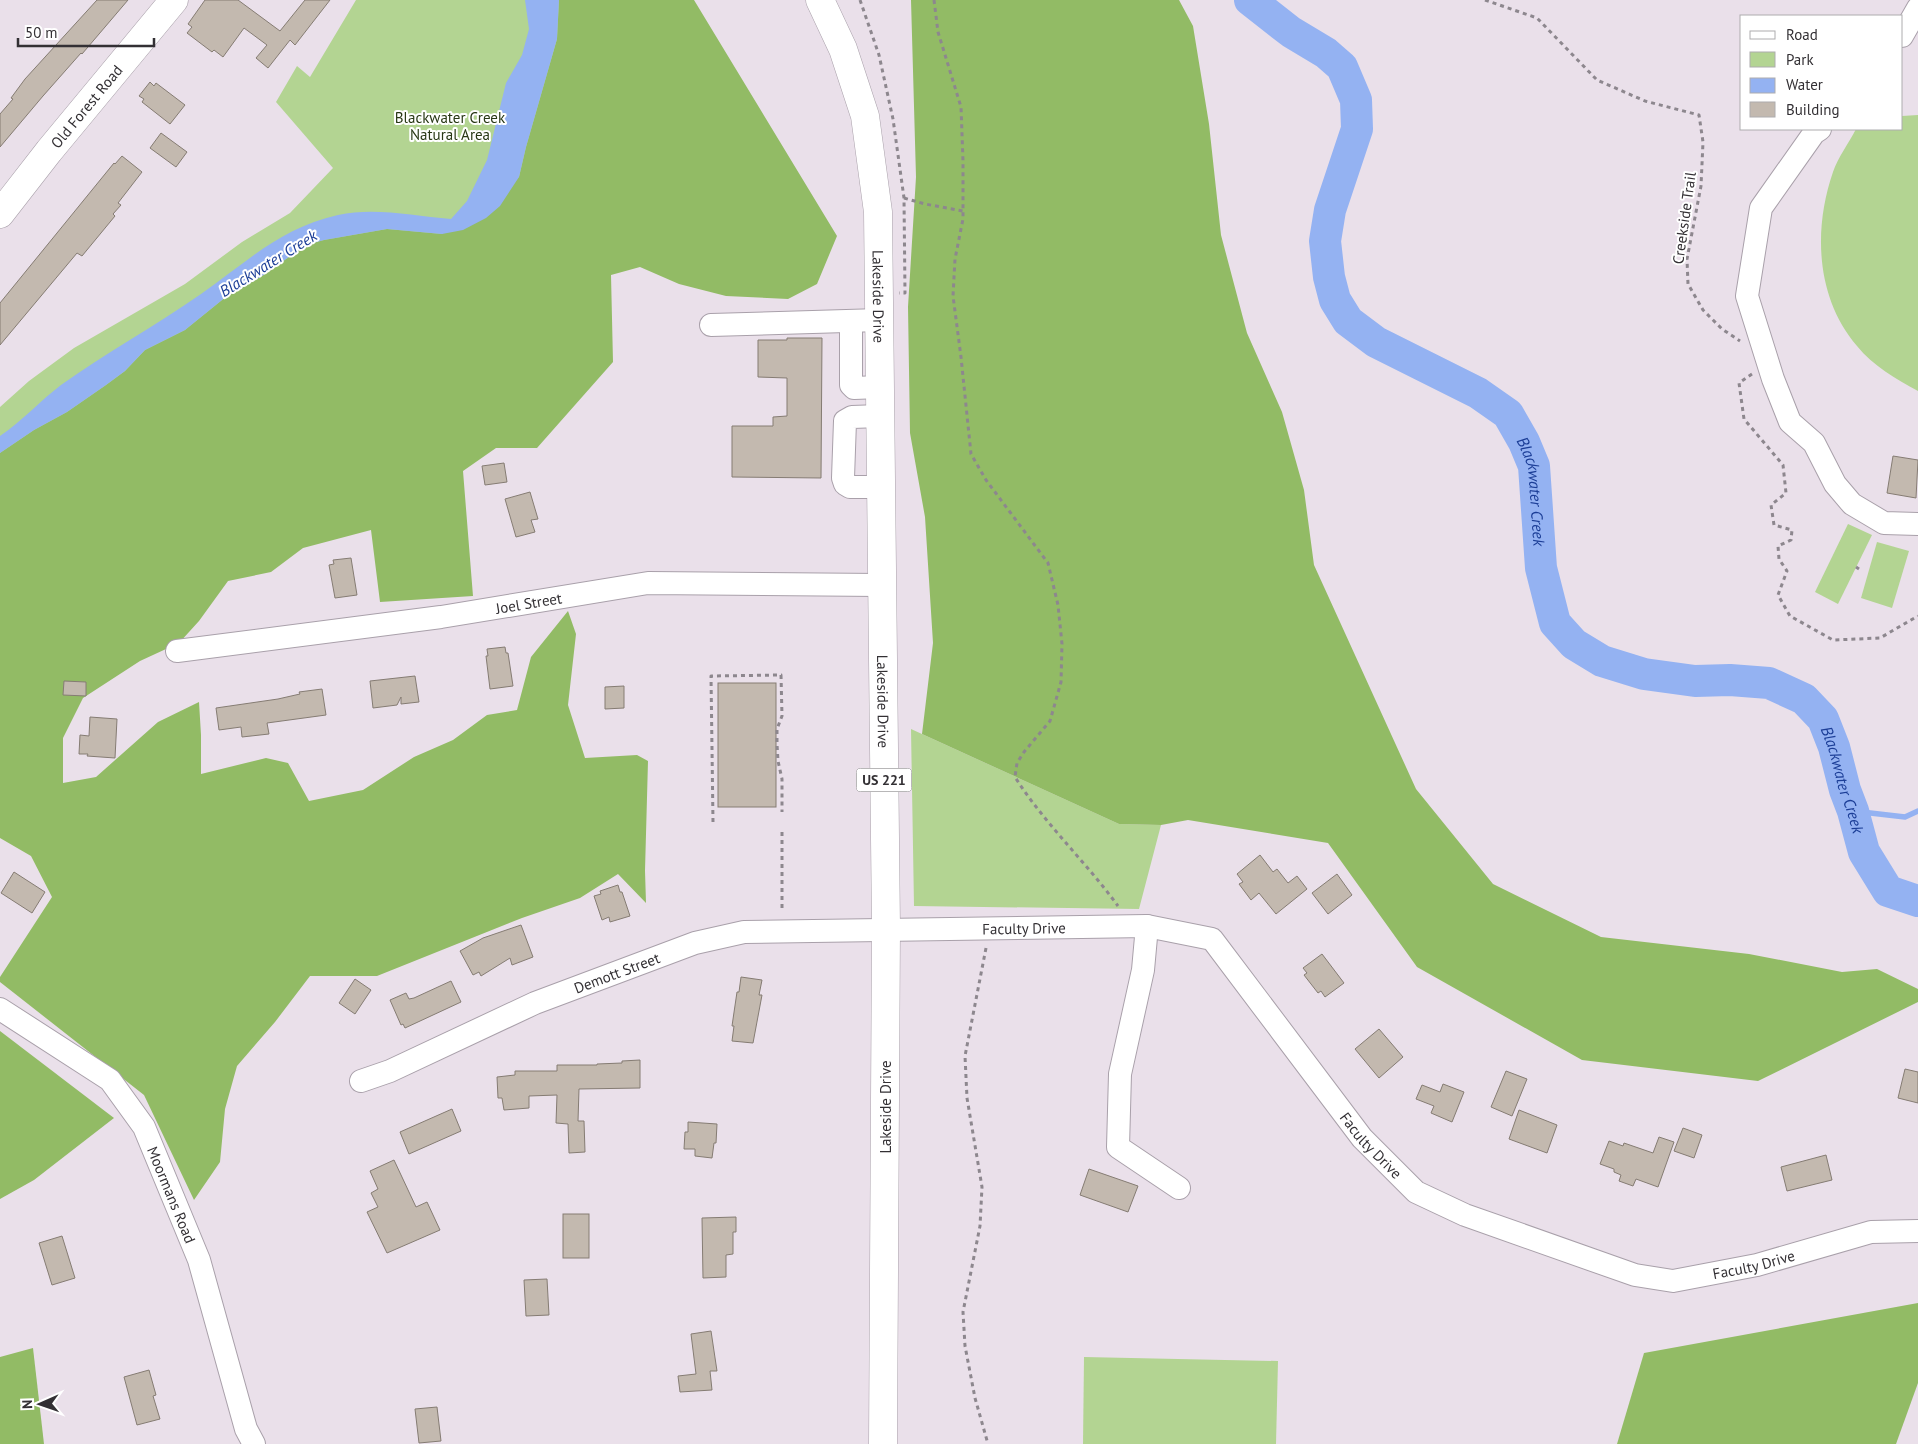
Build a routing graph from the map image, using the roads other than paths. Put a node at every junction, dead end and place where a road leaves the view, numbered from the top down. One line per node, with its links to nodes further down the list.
1 (174, 0): 6 (main road, Old Forest Road)
2 (820, 0): 7 (main road, Lakeside Drive / US 221)
3 (1918, 8): 4 (street)
4 (1903, 34)
5 (1818, 130): 13 (street)
6 (0, 214)
7 (880, 320): 8 (street); 10 (main road, Lakeside Drive / US 221)
8 (851, 321): 9 (street); 10 (street)
9 (711, 325)
10 (880, 387): 11 (main road, Lakeside Drive / US 221)
11 (880, 416): 12 (main road, Lakeside Drive / US 221); 12 (street)
12 (880, 487): 14 (main road, Lakeside Drive / US 221)
13 (1918, 524)
14 (881, 585): 15 (street, Joel Street); 17 (main road, Lakeside Drive / US 221)
15 (177, 651)
16 (1147, 926): 17 (street, Faculty Drive); 20 (street); 21 (street, Faculty Drive)
17 (886, 928): 19 (street, Demott Street); 23 (main road, Lakeside Drive / US 221)
18 (0, 1009): 22 (street, Moormans Road)
19 (361, 1081)
20 (1178, 1188)
21 (1918, 1232)
22 (254, 1444)
23 (883, 1444)

